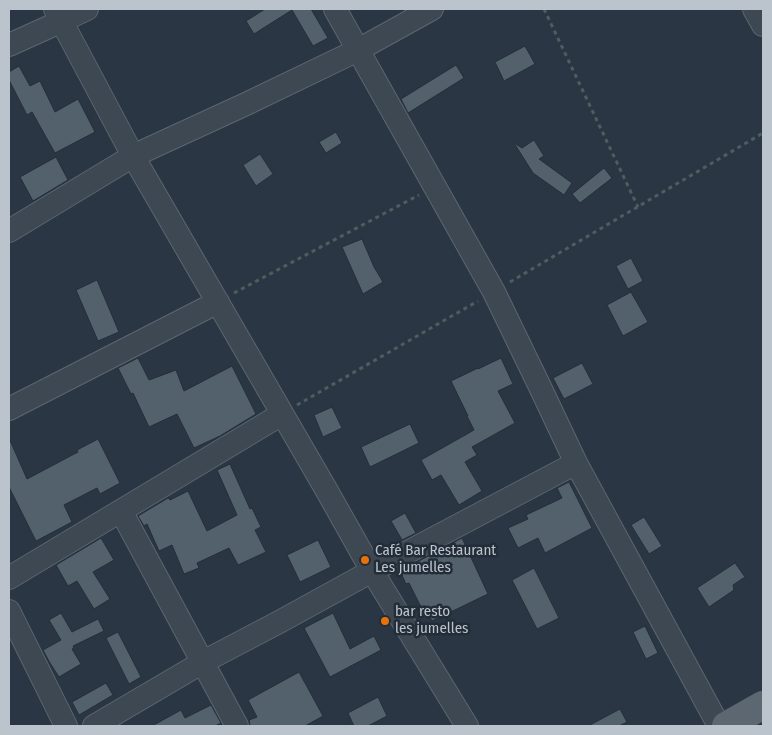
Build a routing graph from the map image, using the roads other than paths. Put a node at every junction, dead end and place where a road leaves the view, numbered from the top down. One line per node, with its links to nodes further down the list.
1 (87, 9): 5 (street)
2 (335, 9): 8 (street)
3 (432, 9): 8 (street)
4 (754, 9): 6 (street)
5 (59, 15): 7 (street); 9 (street)
6 (763, 25)
7 (9, 46)
8 (358, 50): 9 (street); 14 (street)
9 (133, 156): 10 (street); 11 (street)
10 (9, 231)
11 (218, 302): 12 (street); 13 (street)
12 (9, 409)
13 (282, 414): 15 (street); 16 (street)
14 (576, 463): 16 (street); 25 (street)
15 (121, 511): 17 (street); 19 (street)
16 (372, 570): 19 (street); 24 (street)
17 (9, 578)
18 (9, 611): 21 (street)
19 (203, 662): 22 (street); 23 (street)
20 (763, 705): 26 (main road)
21 (66, 726)
22 (94, 726)
23 (237, 726)
24 (467, 726)
25 (719, 726)
26 (726, 726)

